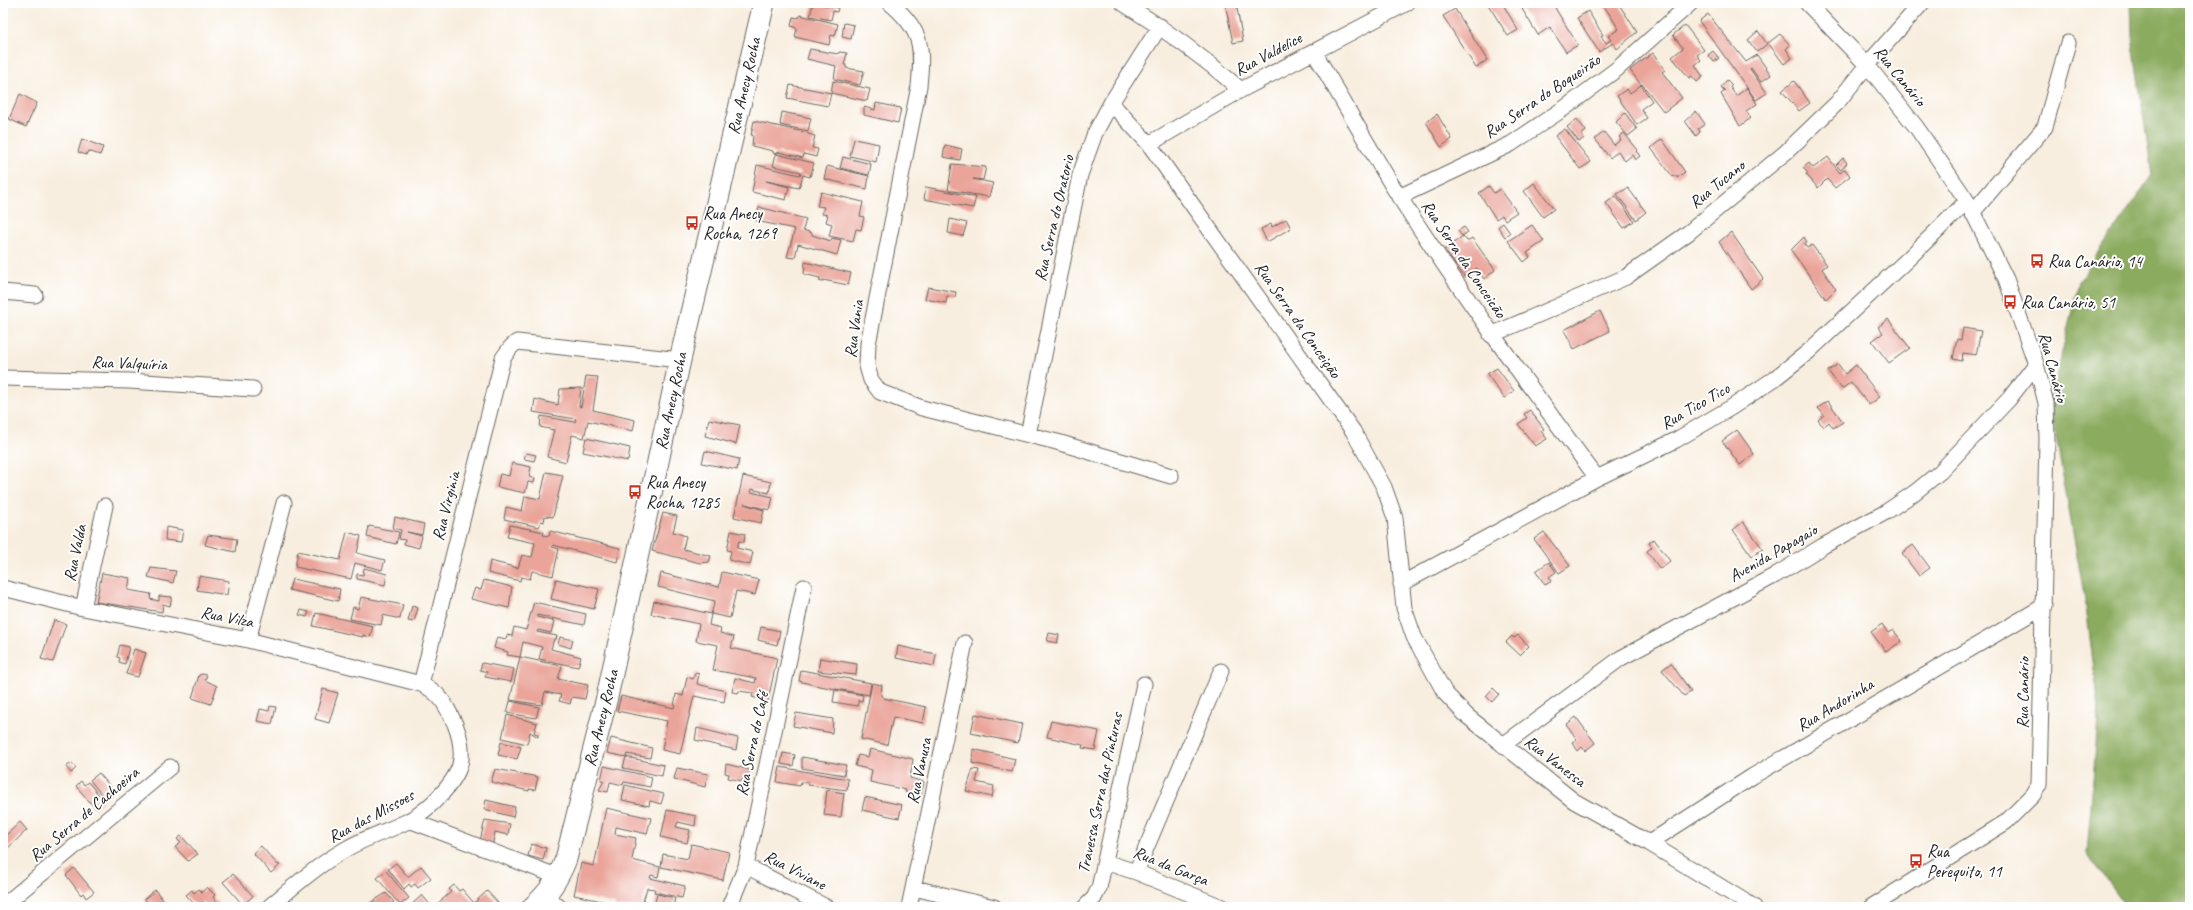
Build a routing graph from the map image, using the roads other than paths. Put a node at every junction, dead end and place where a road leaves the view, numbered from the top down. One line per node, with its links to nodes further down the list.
1 (764, 3): 20 (street, Rua Anecy Rocha)
2 (890, 3): 24 (street, Rua Vania)
3 (1123, 3): 8 (street)
4 (1407, 3): 10 (street, Rua Valdelice)
5 (1691, 3): 15 (street, Rua Serra do Boqueirão)
6 (1807, 3): 11 (street, Rua Canário)
7 (1922, 3): 11 (street, Rua Tucano)
8 (1160, 26): 12 (street); 13 (street, Rua Serra do Oratorio)
9 (2068, 43): 16 (street, Rua Tico Tico)
10 (1314, 52): 12 (street, Rua Valdelice); 15 (street, Rua Serra da Conceicão)
11 (1867, 65): 16 (street, Rua Canário); 19 (street, Rua Tucano)
12 (1241, 90): 14 (street, Rua Valdelice)
13 (1111, 103): 14 (street, Rua Serra da Conceição); 24 (street, Rua Serra do Oratorio)
14 (1149, 144): 29 (street, Rua Serra da Conceição)
15 (1399, 197): 19 (street, Rua Serra da Conceicão)
16 (1969, 207): 21 (street, Rua Canário); 26 (street, Rua Tico Tico)
17 (3, 292): 18 (street)
18 (35, 295)
19 (1491, 335): 26 (street, Rua Serra da Conceicão)
20 (680, 360): 37 (street, Rua Virginia); 47 (street, Rua Anecy Rocha)
21 (2036, 364): 32 (street, Rua Canário); 40 (street, Avenida Papagaio)
22 (3, 378): 23 (street, Rua Valquíria)
23 (253, 389)
24 (1028, 435): 25 (street, Rua Vania)
25 (1172, 476)
26 (1597, 478): 29 (street, Rua Tico Tico)
27 (284, 503): 34 (street)
28 (105, 506): 33 (street, Rua Valda)
29 (1401, 584): 40 (street, Rua Vanessa)
30 (804, 587): 45 (street, Rua Serra do Café)
31 (3, 588): 33 (street, Rua Vilza)
32 (2044, 606): 43 (street, Rua Andorinha); 59 (street, Rua Canário)
33 (83, 608): 34 (street, Rua Vilza)
34 (248, 640): 37 (street, Rua Vilza)
35 (965, 642): 48 (street, Rua Vanusa)
36 (1221, 671): 46 (street)
37 (421, 684): 39 (street, Rua Vilza)
38 (1144, 684): 44 (street, Travessa Serra das Pinturas)
39 (440, 695): 42 (street, Rua das Missoes)
40 (1503, 745): 43 (street, Rua Vanessa)
41 (170, 767): 50 (street, Rua Serra de Cachoeira)
42 (409, 820): 47 (street); 51 (street, Rua das Missoes)
43 (1649, 843): 58 (street, Rua Vanessa)
44 (1105, 862): 46 (street, Rua da Garça); 56 (street, Travessa Serra das Pinturas)
45 (746, 866): 52 (street, Rua Serra do Café); 53 (street, Rua Viviane)
46 (1136, 872): 57 (street, Rua da Garça)
47 (559, 877): 49 (street, Rua Anecy Rocha)
48 (914, 888): 54 (street, Rua Vanusa); 55 (street)
49 (546, 903)
50 (3, 906)
51 (269, 907)
52 (730, 907)
53 (826, 907)
54 (908, 907)
55 (994, 907)
56 (1086, 907)
57 (1222, 907)
58 (1754, 907)
59 (1871, 907)

